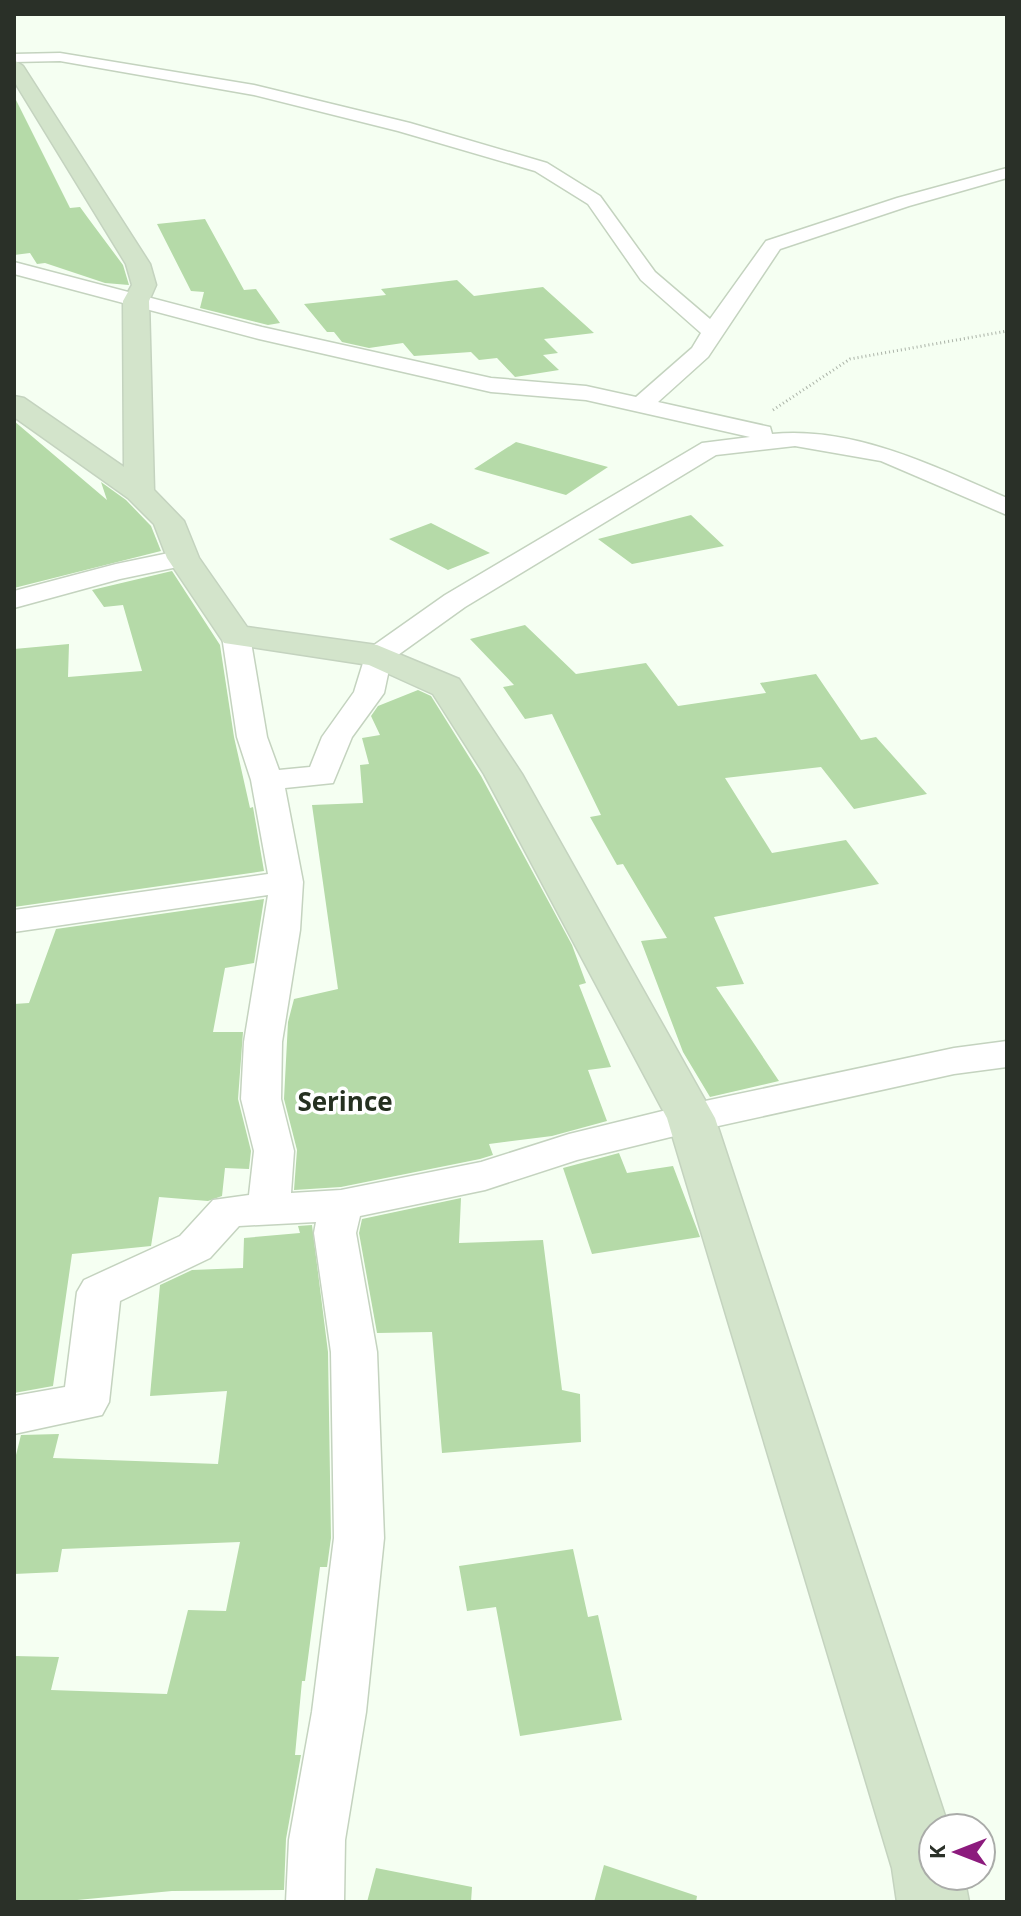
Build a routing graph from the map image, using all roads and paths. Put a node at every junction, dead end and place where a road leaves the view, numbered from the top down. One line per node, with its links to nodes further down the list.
1 (14, 58): 7 (street)
2 (14, 66): 5 (street)
3 (1007, 173): 7 (street)
4 (14, 268): 5 (street)
5 (136, 301): 9 (street); 12 (street)
6 (1007, 331): 10 (path)
7 (712, 332): 9 (street)
8 (14, 404): 12 (street)
9 (640, 406): 10 (street)
10 (745, 428): 11 (street)
11 (795, 439): 13 (street); 17 (street)
12 (139, 492): 14 (street)
13 (1007, 507)
14 (183, 558): 15 (street); 16 (street)
15 (14, 600)
16 (236, 636): 17 (street); 18 (street)
17 (377, 656): 18 (street); 22 (street)
18 (267, 780): 19 (street)
19 (286, 882): 20 (street); 24 (street)
20 (14, 921)
21 (1007, 1054): 22 (street)
22 (691, 1118): 23 (street); 27 (street)
23 (341, 1205): 24 (street); 26 (street)
24 (269, 1210): 25 (street)
25 (14, 1415)
26 (315, 1902)
27 (933, 1902)

